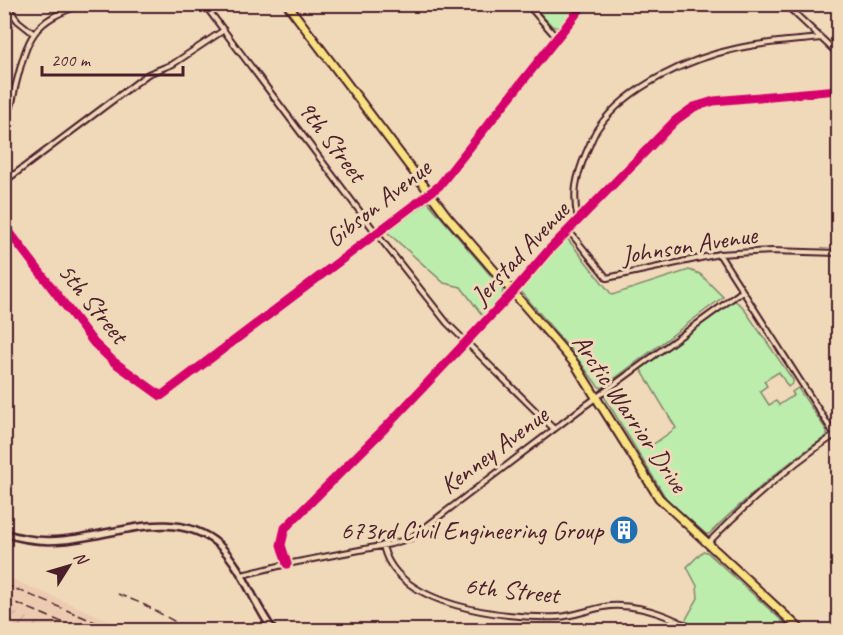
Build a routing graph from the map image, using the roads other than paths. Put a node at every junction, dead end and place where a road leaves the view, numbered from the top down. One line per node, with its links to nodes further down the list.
1 (5, 4): 9 (street)
2 (84, 4): 9 (street)
3 (204, 4): 8 (street, 9th Street)
4 (287, 4): 16 (main road, Arctic Warrior Drive)
5 (527, 4): 10 (street)
6 (584, 4): 10 (street, Gibson Avenue)
7 (785, 4): 11 (street)
8 (224, 30): 15 (street); 20 (street, 9th Street)
9 (33, 33): 14 (street)
10 (557, 38): 16 (street, Gibson Avenue)
11 (821, 38): 12 (street); 17 (street)
12 (838, 54)
13 (838, 90): 17 (street, Jerstad Avenue)
14 (4, 118)
15 (4, 182)
16 (430, 192): 20 (street, Gibson Avenue); 24 (main road, Arctic Warrior Drive)
17 (578, 220): 19 (street, Jerstad Avenue)
18 (4, 225): 26 (street, 5th Street)
19 (569, 231): 22 (street, Johnson Avenue); 24 (street, Jerstad Avenue)
20 (376, 233): 25 (street, 9th Street); 26 (street, Gibson Avenue)
21 (838, 253): 22 (street, Johnson Avenue)
22 (719, 254): 23 (street)
23 (741, 292): 27 (street, Kenney Avenue); 29 (street)
24 (512, 293): 25 (street, Jerstad Avenue); 27 (main road, Arctic Warrior Drive)
25 (465, 342): 28 (street, 9th Street); 34 (street, Jerstad Avenue)
26 (161, 396)
27 (597, 397): 28 (street, Kenney Avenue); 32 (main road, Arctic Warrior Drive)
28 (554, 429): 33 (street, Kenney Avenue)
29 (837, 434): 30 (street); 32 (street)
30 (838, 440)
31 (4, 533): 35 (street)
32 (708, 544): 38 (main road, Arctic Warrior Drive)
33 (383, 545): 34 (street, Kenney Avenue); 37 (street, 6th Street)
34 (287, 564): 35 (street, Kenney Avenue)
35 (242, 575): 36 (street)
36 (273, 630)
37 (694, 630)
38 (801, 630)

